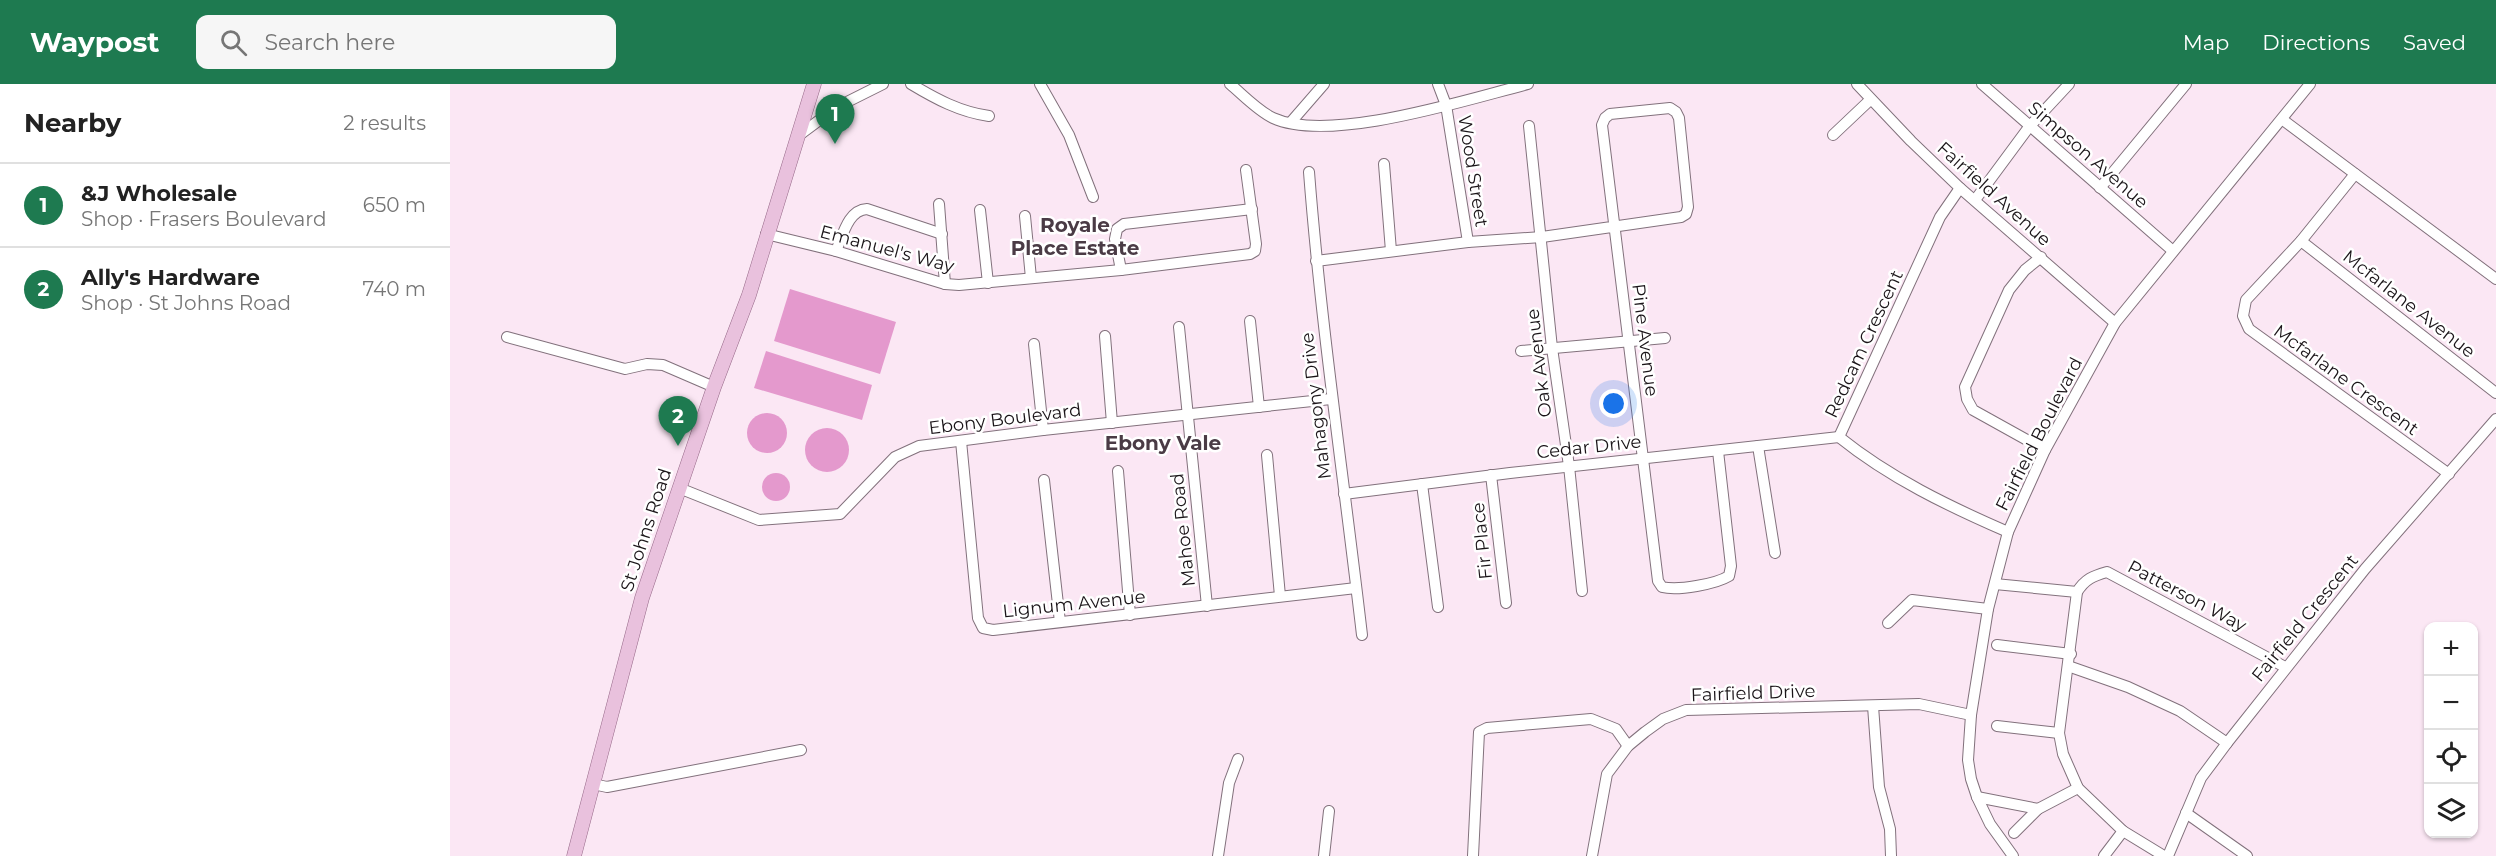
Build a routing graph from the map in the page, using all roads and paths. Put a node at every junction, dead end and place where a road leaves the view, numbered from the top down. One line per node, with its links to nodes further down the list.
1 (814, 84): 22 (main road, St Johns Road)
2 (883, 84): 22 (street)
3 (911, 84): 16 (street)
4 (1040, 84): 29 (street)
5 (1230, 84): 18 (street)
6 (1324, 84): 18 (street)
7 (1438, 84): 15 (street, Wood Street)
8 (1528, 84): 15 (street)
9 (1857, 84): 14 (street, Fairfield Avenue)
10 (1982, 84): 20 (street, Simpson Avenue)
11 (2069, 84): 20 (street)
12 (2186, 84): 28 (street)
13 (2310, 84): 17 (street, Fairfield Boulevard)
14 (1870, 100): 21 (street); 27 (street, Fairfield Avenue)
15 (1446, 105): 18 (street); 40 (street, Wood Street)
16 (989, 116)
17 (2283, 120): 26 (street); 43 (street, Fairfield Boulevard)
18 (1291, 122)
19 (1529, 126): 38 (street, Oak Avenue)
20 (2029, 127): 28 (street, Simpson Avenue); 30 (street)
21 (1833, 135)
22 (796, 138): 36 (main road, St Johns Road)
23 (1384, 164): 42 (street)
24 (1246, 170): 32 (street)
25 (1309, 171): 45 (street, Mahagony Drive)
26 (2355, 174): 39 (street); 48 (street)
27 (1960, 188): 30 (street, Fairfield Avenue); 69 (street, Redcam Crescent)
28 (2100, 188): 43 (street, Simpson Avenue)
29 (1093, 197)
30 (1975, 200): 44 (street, Fairfield Avenue)
31 (939, 204): 37 (street)
32 (1252, 209): 46 (street, Emanuel's Way); 46 (street)
33 (980, 210): 49 (street)
34 (1025, 216): 47 (street)
35 (1613, 226): 35 (street, Pine Avenue); 38 (street); 57 (street, Pine Avenue)
36 (766, 234): 41 (street, Emanuel's Way); 61 (main road, St Johns Road)
37 (942, 234): 41 (street); 50 (street)
38 (1542, 237): 40 (street); 59 (street, Oak Avenue)
39 (2301, 241): 62 (street, Mcfarlane Avenue); 78 (street, Mcfarlane Crescent)
40 (1468, 242): 42 (street)
41 (836, 251): 50 (street, Emanuel's Way)
42 (1391, 251): 45 (street)
43 (2173, 251): 52 (street, Fairfield Boulevard)
44 (2041, 257): 52 (street, Fairfield Avenue); 72 (street)
45 (1316, 261): 63 (street, Mahagony Drive)
46 (1121, 270): 47 (street, Emanuel's Way)
47 (1031, 278): 49 (street, Emanuel's Way)
48 (2496, 279)
49 (988, 283): 50 (street, Emanuel's Way)
50 (945, 284)
51 (1250, 321): 64 (street)
52 (2115, 323): 72 (street, Fairfield Boulevard)
53 (1179, 327): 65 (street, Mahoe Road)
54 (1105, 336): 67 (street)
55 (507, 337): 61 (street)
56 (1665, 338): 57 (street)
57 (1630, 342): 59 (street); 75 (street, Pine Avenue)
58 (1034, 344): 68 (street)
59 (1552, 348): 60 (street); 76 (street, Oak Avenue)
60 (1521, 351)
61 (714, 387): 82 (main road, St Johns Road)
62 (2496, 393)
63 (1331, 399): 64 (street, Ebony Boulevard); 83 (street, Mahagony Drive)
64 (1259, 406): 65 (street, Ebony Boulevard)
65 (1188, 415): 67 (street, Ebony Boulevard); 92 (street, Mahoe Road)
66 (2496, 419): 78 (street, Fairfield Crescent)
67 (1112, 423): 68 (street, Ebony Boulevard)
68 (1043, 430): 70 (street, Ebony Boulevard)
69 (1839, 438): 71 (street, Cedar Drive); 84 (street, Redcam Crescent)
70 (961, 441): 82 (street, Ebony Boulevard); 96 (street, Lignum Avenue)
71 (1758, 446): 73 (street, Cedar Drive); 85 (street)
72 (2045, 450): 84 (street, Fairfield Boulevard)
73 (1718, 451): 75 (street, Cedar Drive); 75 (street, Pine Avenue)
74 (1267, 455): 90 (street)
75 (1642, 458): 76 (street, Cedar Drive)
76 (1569, 466): 79 (street, Cedar Drive); 88 (street, Oak Avenue)
77 (1118, 471): 95 (street)
78 (2449, 474): 102 (street, Fairfield Crescent)
79 (1491, 475): 81 (street, Cedar Drive); 91 (street, Fir Place)
80 (1044, 480): 96 (street)
81 (1422, 484): 83 (street, Cedar Drive); 93 (street)
82 (679, 488): 111 (main road, St Johns Road)
83 (1344, 494): 87 (street, Mahagony Drive)
84 (2008, 532): 86 (street, Fairfield Boulevard)
85 (1775, 553)
86 (1995, 585): 89 (street); 94 (street, Fairfield Boulevard)
87 (1356, 588): 90 (street, Lignum Avenue); 98 (street, Mahagony Drive)
88 (1582, 591)
89 (2077, 592): 100 (street); 102 (street, Patterson Way)
90 (1280, 596): 92 (street, Lignum Avenue)
91 (1506, 603)
92 (1207, 606): 95 (street, Lignum Avenue)
93 (1438, 607)
94 (1988, 609): 97 (street); 104 (street, Fairfield Boulevard)
95 (1130, 615): 96 (street, Lignum Avenue)
96 (1060, 622)
97 (1888, 624)
98 (1362, 635)
99 (1997, 645): 100 (street)
100 (2070, 654): 101 (street)
101 (2068, 666): 106 (street); 107 (street)
102 (2285, 667): 107 (street, Fairfield Crescent)
103 (1873, 706): 104 (street, Fairfield Drive); 108 (street, Fairfield Drive); 124 (street)
104 (1971, 715): 113 (street, Fairfield Boulevard)
105 (1997, 726): 106 (street)
106 (2059, 733): 112 (street)
107 (2227, 743): 116 (street, Fairfield Crescent)
108 (1629, 746): 122 (street); 123 (street, Fairfield Drive)
109 (801, 750): 111 (street)
110 (1238, 759): 120 (street)
111 (593, 784): 119 (main road, St Johns Road)
112 (2078, 788): 114 (street); 117 (street)
113 (1977, 797): 114 (street); 125 (street, Fairfield Boulevard)
114 (2038, 809): 118 (street)
115 (1329, 811): 121 (street)
116 (2186, 813): 127 (street, Fairfield Crescent); 128 (street)
117 (2123, 831): 126 (street); 127 (street)
118 (2014, 833)
119 (574, 856)
120 (1218, 856)
121 (1324, 856)
122 (1473, 856)
123 (1592, 856)
124 (1891, 856)
125 (2013, 856)
126 (2104, 856)
127 (2166, 856)
128 (2247, 856)

